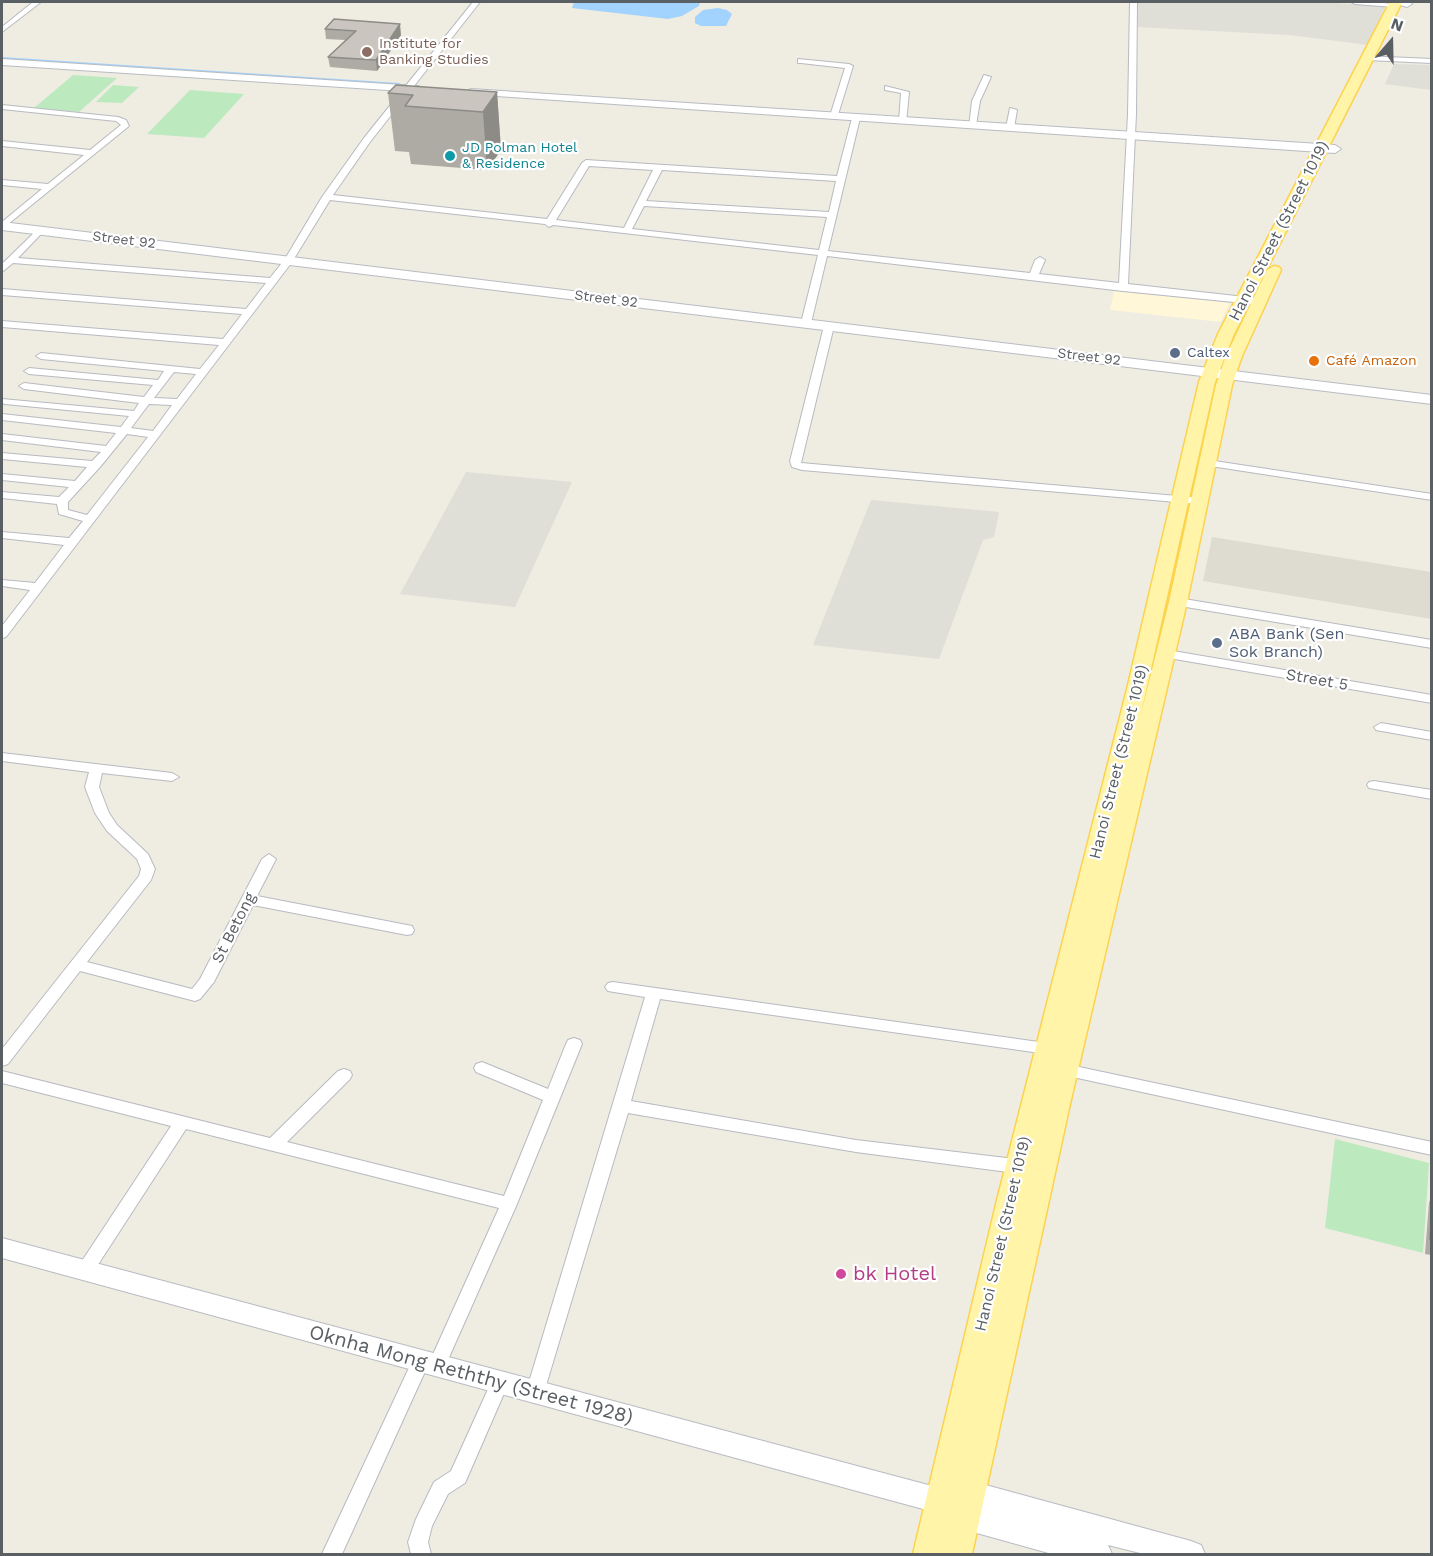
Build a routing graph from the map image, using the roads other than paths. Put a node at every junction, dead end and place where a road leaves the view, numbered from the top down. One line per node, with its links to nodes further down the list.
1 (37, 2): 6 (street)
2 (476, 2): 13 (street)
3 (1134, 2): 24 (street)
4 (1355, 2): 5 (street)
5 (1400, 3): 7 (main road, Hanoi Street (Street 1019))
6 (2, 30)
7 (1374, 59): 8 (street); 12 (main road, Hanoi Street (Street 1019)); 26 (main road, Hanoi Street (Street 1019))
8 (1431, 61)
9 (2, 62): 13 (main road)
10 (801, 62): 19 (street)
11 (987, 77): 22 (street)
12 (1367, 87)
13 (409, 88): 15 (main road); 32 (street)
14 (888, 88): 21 (street)
15 (431, 90)
16 (454, 91): 19 (main road)
17 (2, 107): 27 (street)
18 (1013, 110): 23 (street)
19 (834, 116): 20 (main road)
20 (856, 118): 21 (main road); 29 (street)
21 (903, 121): 22 (main road)
22 (972, 125): 23 (main road)
23 (1010, 128): 24 (main road)
24 (1129, 136): 26 (main road); 46 (street)
25 (2, 143): 27 (street)
26 (1333, 146): 48 (main road, Hanoi Street (Street 1019)); 49 (main road, Hanoi Street (Street 1019))
27 (91, 153): 31 (street)
28 (659, 167): 29 (street); 33 (street); 35 (street)
29 (841, 179): 34 (street)
30 (2, 182): 31 (street)
31 (50, 187): 36 (street)
32 (326, 197): 35 (street); 41 (street)
33 (642, 203): 34 (street); 38 (street)
34 (833, 215): 39 (street)
35 (549, 224): 38 (street)
36 (2, 226): 37 (main road, Street 92)
37 (40, 230): 40 (street); 41 (main road, Street 92)
38 (626, 232): 39 (street)
39 (824, 254): 44 (street); 51 (street)
40 (10, 260): 43 (street); 45 (street)
41 (289, 260): 45 (street); 51 (main road, Street 92)
42 (1040, 260): 44 (street)
43 (2, 269)
44 (1033, 278): 46 (street)
45 (271, 281): 50 (street)
46 (1123, 288): 48 (street)
47 (2, 292): 50 (street)
48 (1243, 300): 49 (street); 59 (main road, Hanoi Street (Street 1019))
49 (1259, 301): 59 (main road, Hanoi Street (Street 1019))
50 (248, 312): 54 (street)
51 (807, 322): 53 (main road, Street 92)
52 (2, 324): 54 (street)
53 (830, 326): 59 (main road, Street 92); 79 (street)
54 (225, 342): 58 (street)
55 (40, 356): 56 (street)
56 (171, 369): 58 (street); 60 (street)
57 (29, 371): 60 (street)
58 (202, 372): 65 (street)
59 (1219, 373): 62 (main road, Street 92); 73 (main road, Hanoi Street (Street 1019)); 79 (main road, Hanoi Street (Street 1019))
60 (161, 383): 64 (street)
61 (24, 386): 64 (street)
62 (1431, 400)
63 (5, 401): 66 (street)
64 (147, 401): 65 (street); 66 (street)
65 (179, 402): 69 (street)
66 (136, 414): 68 (street)
67 (2, 417): 68 (street)
68 (123, 431): 69 (street); 71 (street)
69 (154, 434): 81 (street)
70 (2, 437): 71 (street)
71 (109, 450): 74 (street)
72 (2, 456): 74 (street)
73 (1208, 463): 78 (street); 79 (main road, Hanoi Street (Street 1019))
74 (96, 465): 76 (street)
75 (2, 477): 76 (street)
76 (75, 484): 80 (street)
77 (2, 495): 80 (street)
78 (1431, 496)
79 (1190, 499): 86 (main road, Hanoi Street (Street 1019)); 105 (main road, Hanoi Street (Street 1019))
80 (62, 501): 81 (street)
81 (89, 519): 83 (street)
82 (2, 535): 83 (street)
83 (72, 542): 85 (street)
84 (2, 583): 85 (street)
85 (38, 587): 87 (street)
86 (1178, 602): 88 (street); 89 (main road, Hanoi Street (Street 1019))
87 (2, 634)
88 (1431, 644)
89 (1167, 654): 90 (street, Street 5); 108 (main road, Hanoi Street (Street 1019))
90 (1431, 699)
91 (1381, 727): 92 (street)
92 (1431, 736)
93 (2, 757): 94 (street)
94 (97, 767): 95 (street); 101 (street)
95 (172, 777)
96 (1374, 785): 97 (street)
97 (1431, 795)
98 (269, 859): 99 (street, St Betong)
99 (248, 899): 100 (street); 101 (street, St Betong)
100 (407, 930)
101 (78, 965): 106 (street)
102 (613, 987): 103 (street)
103 (654, 993): 105 (street); 112 (street)
104 (573, 1044): 111 (street)
105 (1047, 1048): 116 (main road, Hanoi Street (Street 1019))
106 (2, 1060)
107 (482, 1068): 111 (street)
108 (1065, 1070): 115 (street); 116 (main road, Hanoi Street (Street 1019))
109 (344, 1075): 114 (street)
110 (2, 1077): 113 (street)
111 (552, 1097): 117 (street)
112 (622, 1106): 116 (street); 122 (street)
113 (182, 1122): 114 (street); 119 (street)
114 (272, 1146): 117 (street)
115 (1431, 1149)
116 (1030, 1169): 123 (main road, Hanoi Street (Street 1019)); 124 (main road, Hanoi Street (Street 1019))
117 (509, 1204): 120 (street)
118 (2, 1248): 119 (main road, Oknha Mong Reththy (Street 1928))
119 (84, 1272): 120 (main road, Oknha Mong Reththy (Street 1928))
120 (429, 1363): 121 (main road, Oknha Mong Reththy (Street 1928)); 125 (street)
121 (500, 1382): 122 (main road, Oknha Mong Reththy (Street 1928)); 126 (street)
122 (535, 1392): 123 (main road, Oknha Mong Reththy (Street 1928))
123 (941, 1500): 124 (main road, Oknha Mong Reththy (Street 1928)); 127 (main road, Hanoi Street (Street 1019))
124 (968, 1505): 128 (main road, Hanoi Street (Street 1019)); 129 (main road, Oknha Mong Reththy (Street 1928)); 130 (main road, Oknha Mong Reththy (Street 1928))
125 (332, 1554)
126 (422, 1554)
127 (928, 1554)
128 (957, 1554)
129 (1098, 1554)
130 (1191, 1554)

